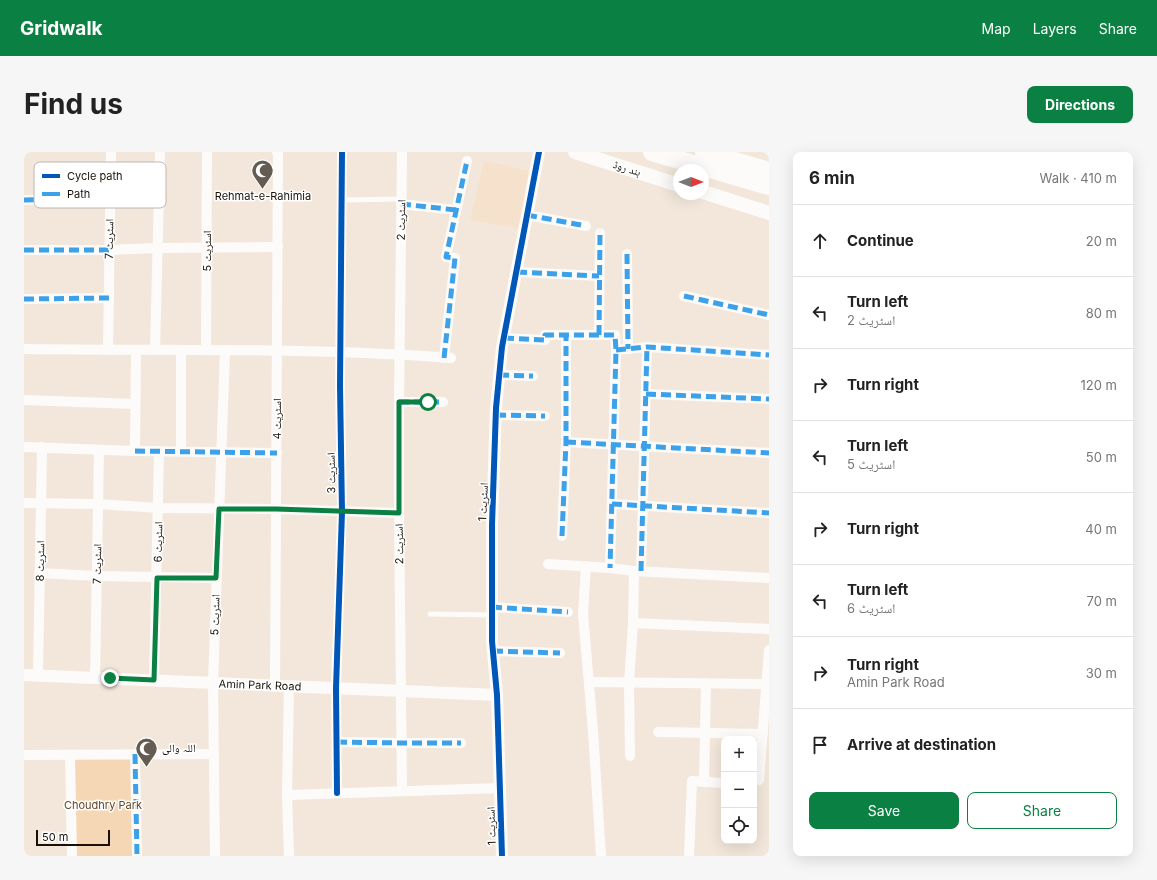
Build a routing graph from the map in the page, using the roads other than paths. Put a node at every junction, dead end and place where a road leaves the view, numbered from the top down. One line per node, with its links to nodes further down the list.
1 (111, 152): 11 (street, اسٹریٹ 7)
2 (160, 152): 12 (street)
3 (207, 152): 31 (street, اسٹریٹ 5)
4 (278, 152): 29 (street, اسٹریٹ 4)
5 (342, 152): 20 (street, اسٹریٹ 3)
6 (402, 152): 21 (street, اسٹریٹ 2)
7 (539, 152): 26 (street, اسٹریٹ 1)
8 (574, 152): 15 (main road, بند روڈ)
9 (652, 152): 16 (highway)
10 (704, 152): 14 (highway)
11 (111, 162)
12 (160, 162)
13 (467, 162): 24 (street)
14 (769, 171)
15 (673, 182)
16 (769, 186)
17 (709, 194): 25 (main road)
18 (24, 200): 19 (street)
19 (34, 200)
20 (342, 200): 21 (lane); 55 (street, اسٹریٹ 3)
21 (401, 201): 24 (street); 56 (street, اسٹریٹ 2)
22 (110, 208): 33 (street, اسٹریٹ 7)
23 (158, 208): 30 (street)
24 (456, 210): 56 (street)
25 (769, 213)
26 (527, 215): 27 (street); 35 (street, اسٹریٹ 1)
27 (586, 226)
28 (600, 233): 36 (street)
29 (278, 246): 31 (street); 53 (street, اسٹریٹ 4)
30 (157, 248): 31 (street); 33 (street); 50 (street)
31 (207, 248): 46 (street, اسٹریٹ 5)
32 (24, 250): 33 (street)
33 (109, 250): 38 (street, اسٹریٹ 7)
34 (627, 254): 47 (street)
35 (517, 272): 36 (street); 43 (street, اسٹریٹ 1)
36 (599, 276): 42 (street)
37 (684, 296): 40 (street)
38 (109, 298): 39 (street); 48 (street, اسٹریٹ 7)
39 (24, 299)
40 (769, 315)
41 (566, 335): 42 (street); 43 (street); 68 (street)
42 (598, 335): 54 (street)
43 (504, 338): 58 (street, اسٹریٹ 1)
44 (647, 347): 47 (street); 57 (street); 60 (street)
45 (24, 349): 48 (street)
46 (206, 349): 51 (street); 52 (street)
47 (628, 349): 54 (street)
48 (108, 350): 49 (street)
49 (136, 350): 50 (street); 65 (street)
50 (155, 350): 51 (street)
51 (181, 350): 76 (street)
52 (225, 350): 53 (street); 77 (street, اسٹریٹ 5)
53 (277, 350): 55 (street); 78 (street, اسٹریٹ 4)
54 (616, 350): 69 (street)
55 (340, 352): 56 (street); 88 (street, اسٹریٹ 3)
56 (399, 354): 63 (street, اسٹریٹ 2)
57 (769, 355)
58 (499, 375): 59 (street); 66 (street, اسٹریٹ 1)
59 (533, 376)
60 (646, 394): 61 (street); 70 (street)
61 (769, 399)
62 (24, 400): 65 (street)
63 (399, 402): 64 (street); 89 (street, اسٹریٹ 2)
64 (443, 402)
65 (135, 404): 74 (street)
66 (496, 415): 67 (street); 101 (street, اسٹریٹ 1)
67 (546, 416)
68 (566, 442): 69 (street); 91 (street)
69 (613, 445): 70 (street); 83 (street)
70 (644, 446): 79 (street); 84 (street)
71 (24, 447): 72 (street)
72 (42, 447): 73 (street); 81 (street, اسٹریٹ 8)
73 (99, 450): 74 (street); 82 (street, اسٹریٹ 7)
74 (135, 451): 75 (street)
75 (159, 451): 76 (street); 85 (street, اسٹریٹ 6)
76 (181, 452): 77 (street)
77 (221, 452): 78 (street); 86 (street, اسٹریٹ 5)
78 (277, 453): 87 (street, اسٹریٹ 4)
79 (769, 453)
80 (24, 503): 81 (street)
81 (41, 504): 82 (street); 96 (street, اسٹریٹ 8)
82 (98, 504): 85 (street); 97 (street, اسٹریٹ 7)
83 (612, 504): 84 (street); 94 (street)
84 (643, 506): 90 (street); 95 (street)
85 (159, 508): 86 (street); 98 (street, اسٹریٹ 6)
86 (219, 509): 87 (street); 99 (street, اسٹریٹ 5)
87 (276, 509): 88 (street); 118 (street, اسٹریٹ 4)
88 (342, 512): 89 (street); 120 (street, اسٹریٹ 3)
89 (399, 513): 121 (street, اسٹریٹ 2)
90 (769, 513)
91 (562, 536)
92 (548, 564): 93 (street)
93 (586, 566): 94 (street); 113 (street)
94 (610, 568): 95 (street)
95 (638, 571): 100 (street); 104 (street)
96 (40, 573): 97 (street); 110 (street, اسٹریٹ 8)
97 (97, 576): 98 (street); 111 (street, اسٹریٹ 7)
98 (157, 578): 99 (street); 112 (street, اسٹریٹ 6)
99 (216, 578): 114 (street, اسٹریٹ 5)
100 (769, 578)
101 (492, 611): 102 (street); 103 (lane); 107 (street, اسٹریٹ 1)
102 (568, 612)
103 (430, 614)
104 (633, 623): 105 (street); 115 (street)
105 (769, 629)
106 (769, 650): 117 (street)
107 (493, 651): 108 (street); 122 (street, اسٹریٹ 1)
108 (560, 653)
109 (24, 674): 110 (street, Amin Park Road)
110 (38, 675): 111 (street, Amin Park Road)
111 (95, 678): 112 (street, Amin Park Road)
112 (154, 680): 114 (street, Amin Park Road)
113 (589, 682): 115 (street); 146 (street)
114 (213, 683): 118 (street, Amin Park Road); 130 (street, اسٹریٹ 5)
115 (629, 683): 116 (street); 133 (street)
116 (706, 684): 117 (street); 124 (street)
117 (766, 684): 125 (street)
118 (275, 685): 119 (street, Amin Park Road)
119 (290, 686): 120 (street, Amin Park Road); 140 (street)
120 (336, 688): 121 (street, Amin Park Road); 126 (street, اسٹریٹ 3)
121 (401, 691): 122 (street, Amin Park Road); 127 (street, اسٹریٹ 2)
122 (497, 695): 137 (street, اسٹریٹ 1)
123 (658, 732): 124 (street)
124 (705, 733): 125 (street); 135 (street)
125 (763, 734): 134 (street)
126 (337, 742): 127 (street); 139 (street, اسٹریٹ 3)
127 (402, 743): 128 (street); 138 (street, اسٹریٹ 2)
128 (461, 743)
129 (135, 754): 130 (street); 132 (street); 142 (street)
130 (214, 754): 143 (street, اسٹریٹ 5)
131 (24, 755): 132 (street)
132 (70, 755): 141 (street)
133 (630, 756)
134 (761, 780)
135 (704, 782): 136 (street); 147 (street)
136 (721, 782)
137 (500, 788): 138 (street); 145 (street, اسٹریٹ 1)
138 (402, 791): 139 (street)
139 (337, 793): 140 (street)
140 (287, 795): 144 (street)
141 (72, 856)
142 (136, 856)
143 (215, 856)
144 (289, 856)
145 (502, 856)
146 (601, 856)
147 (689, 856)

